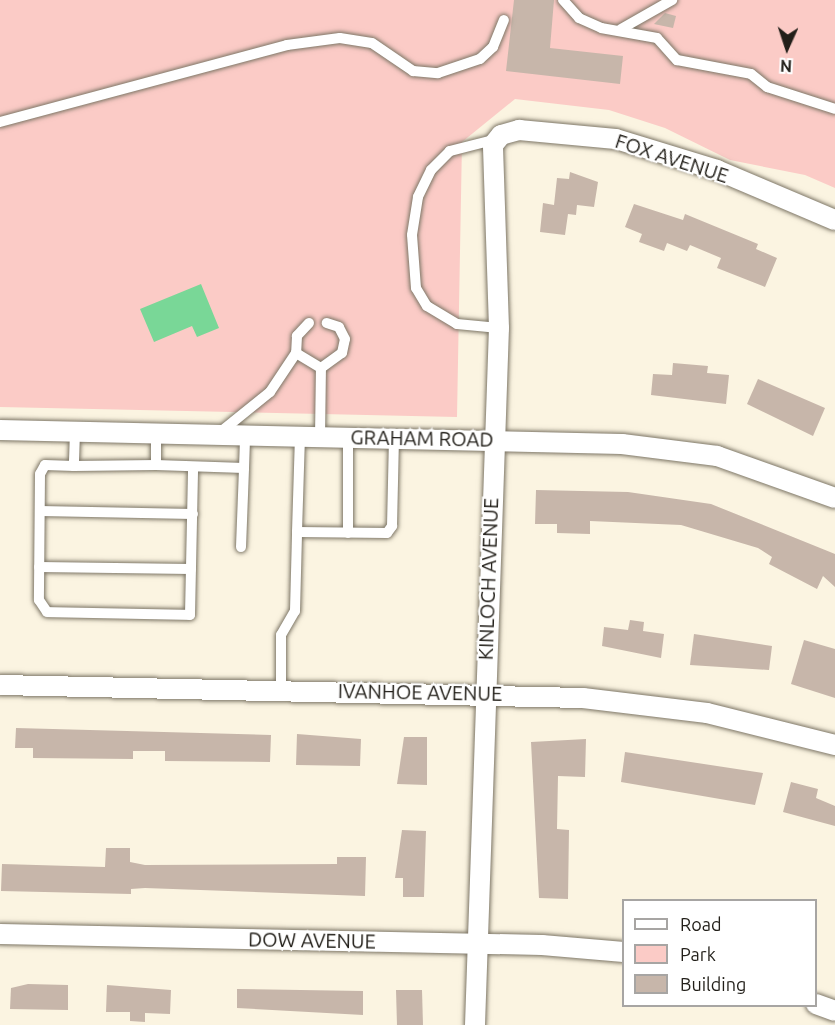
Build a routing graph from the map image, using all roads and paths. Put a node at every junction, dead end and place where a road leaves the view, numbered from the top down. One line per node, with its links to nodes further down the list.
1 (563, 0): 4 (lane)
2 (672, 0): 4 (lane)
3 (504, 20): 6 (lane)
4 (621, 29): 5 (lane)
5 (835, 109)
6 (0, 122)
7 (499, 137): 8 (street, FOX AVENUE); 11 (street, KINLOCH AVENUE); 11 (lane)
8 (835, 220)
9 (309, 323): 12 (lane)
10 (327, 323): 13 (lane)
11 (499, 328): 23 (street, KINLOCH AVENUE)
12 (296, 353): 13 (lane); 17 (lane)
13 (321, 368): 20 (lane)
14 (0, 430): 15 (street, GRAHAM ROAD)
15 (75, 432): 16 (street, GRAHAM ROAD); 25 (lane)
16 (156, 434): 17 (street, GRAHAM ROAD); 24 (lane)
17 (218, 435): 18 (street, GRAHAM ROAD)
18 (245, 435): 19 (street, GRAHAM ROAD); 27 (lane)
19 (300, 436): 20 (street, GRAHAM ROAD); 31 (lane)
20 (320, 437): 21 (street, GRAHAM ROAD)
21 (348, 437): 22 (street, GRAHAM ROAD); 32 (lane)
22 (394, 438): 23 (street, GRAHAM ROAD); 32 (lane)
23 (492, 440): 28 (street, GRAHAM ROAD); 38 (street, KINLOCH AVENUE)
24 (156, 465): 25 (lane); 26 (lane)
25 (74, 466): 29 (lane)
26 (193, 467): 27 (lane); 30 (lane)
27 (244, 468): 33 (lane)
28 (835, 498)
29 (40, 511): 30 (lane); 34 (lane)
30 (192, 514): 35 (lane)
31 (297, 532): 32 (lane); 37 (lane)
32 (348, 533)
33 (241, 547)
34 (39, 567): 35 (lane); 35 (lane)
35 (192, 569)
36 (0, 686): 37 (street, IVANHOE AVENUE)
37 (281, 689): 38 (street, IVANHOE AVENUE)
38 (486, 693): 39 (street, IVANHOE AVENUE); 41 (street, KINLOCH AVENUE)
39 (835, 745)
40 (0, 934): 41 (street, DOW AVENUE)
41 (476, 944): 42 (street, DOW AVENUE); 45 (street, KINLOCH AVENUE)
42 (622, 952)
43 (817, 1004): 44 (street)
44 (835, 1011)
45 (475, 1025)

